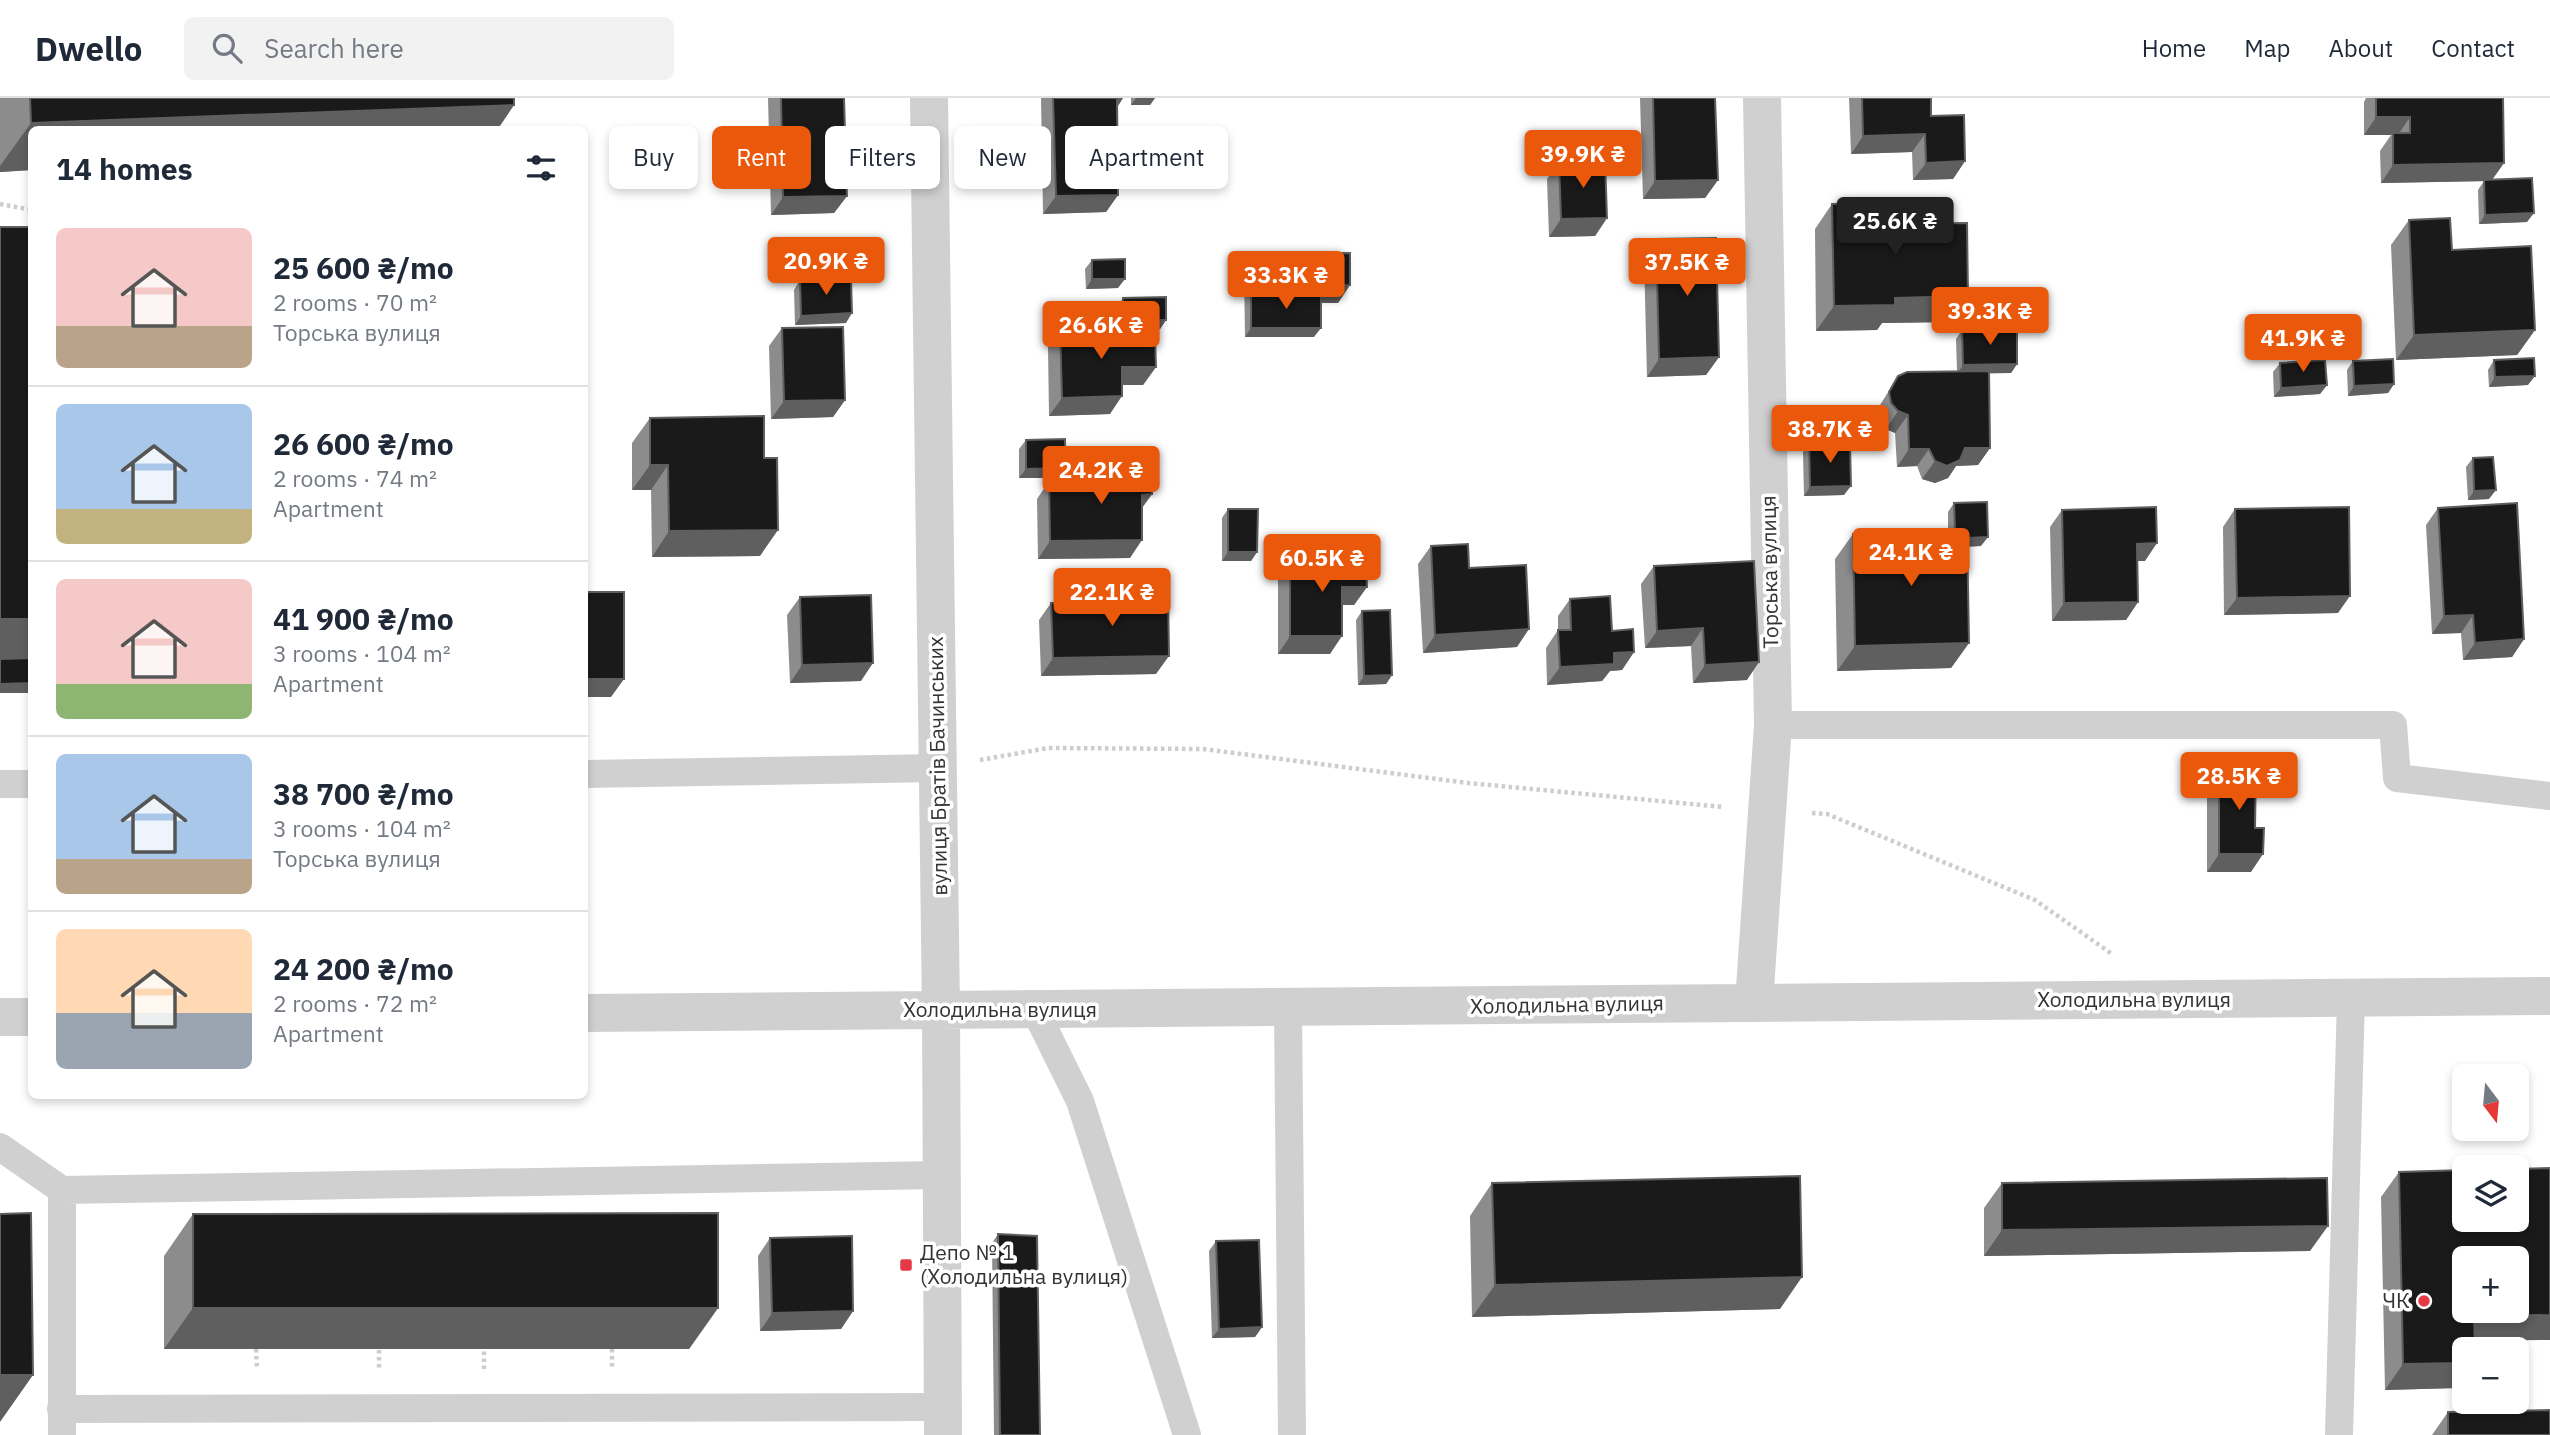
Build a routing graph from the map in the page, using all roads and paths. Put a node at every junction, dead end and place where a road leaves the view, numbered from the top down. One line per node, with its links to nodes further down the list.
1 (929, 98): 6 (street, вулиця Братів Бачинських)
2 (1762, 98): 5 (street, Торська вулиця)
3 (0, 204): 4 (path)
4 (28, 209)
5 (1773, 725): 10 (lane); 11 (street, Торська вулиця)
6 (938, 768): 7 (lane); 11 (path); 18 (street, вулиця Братів Бачинських)
7 (588, 774)
8 (28, 784): 9 (lane)
9 (0, 785)
10 (2550, 796)
11 (1767, 811): 12 (path); 15 (street, Торська вулиця)
12 (2124, 962)
13 (2550, 996): 14 (street, Холодильна вулиця)
14 (2351, 999): 15 (street, Холодильна вулиця); 29 (lane)
15 (1754, 1003): 16 (street, Холодильна вулиця)
16 (1288, 1008): 17 (street, Холодильна вулиця); 28 (lane)
17 (1035, 1010): 18 (street, Холодильна вулиця); 27 (lane)
18 (941, 1011): 19 (street, Холодильна вулиця); 23 (street, вулиця Братів Бачинських)
19 (588, 1013)
20 (0, 1017): 21 (street)
21 (28, 1017)
22 (0, 1147): 24 (lane)
23 (941, 1175): 24 (lane); 25 (street, вулиця Братів Бачинських)
24 (62, 1190): 26 (lane)
25 (943, 1421): 26 (lane)
26 (62, 1422)
27 (1187, 1435)
28 (1292, 1435)
29 (2339, 1435)

